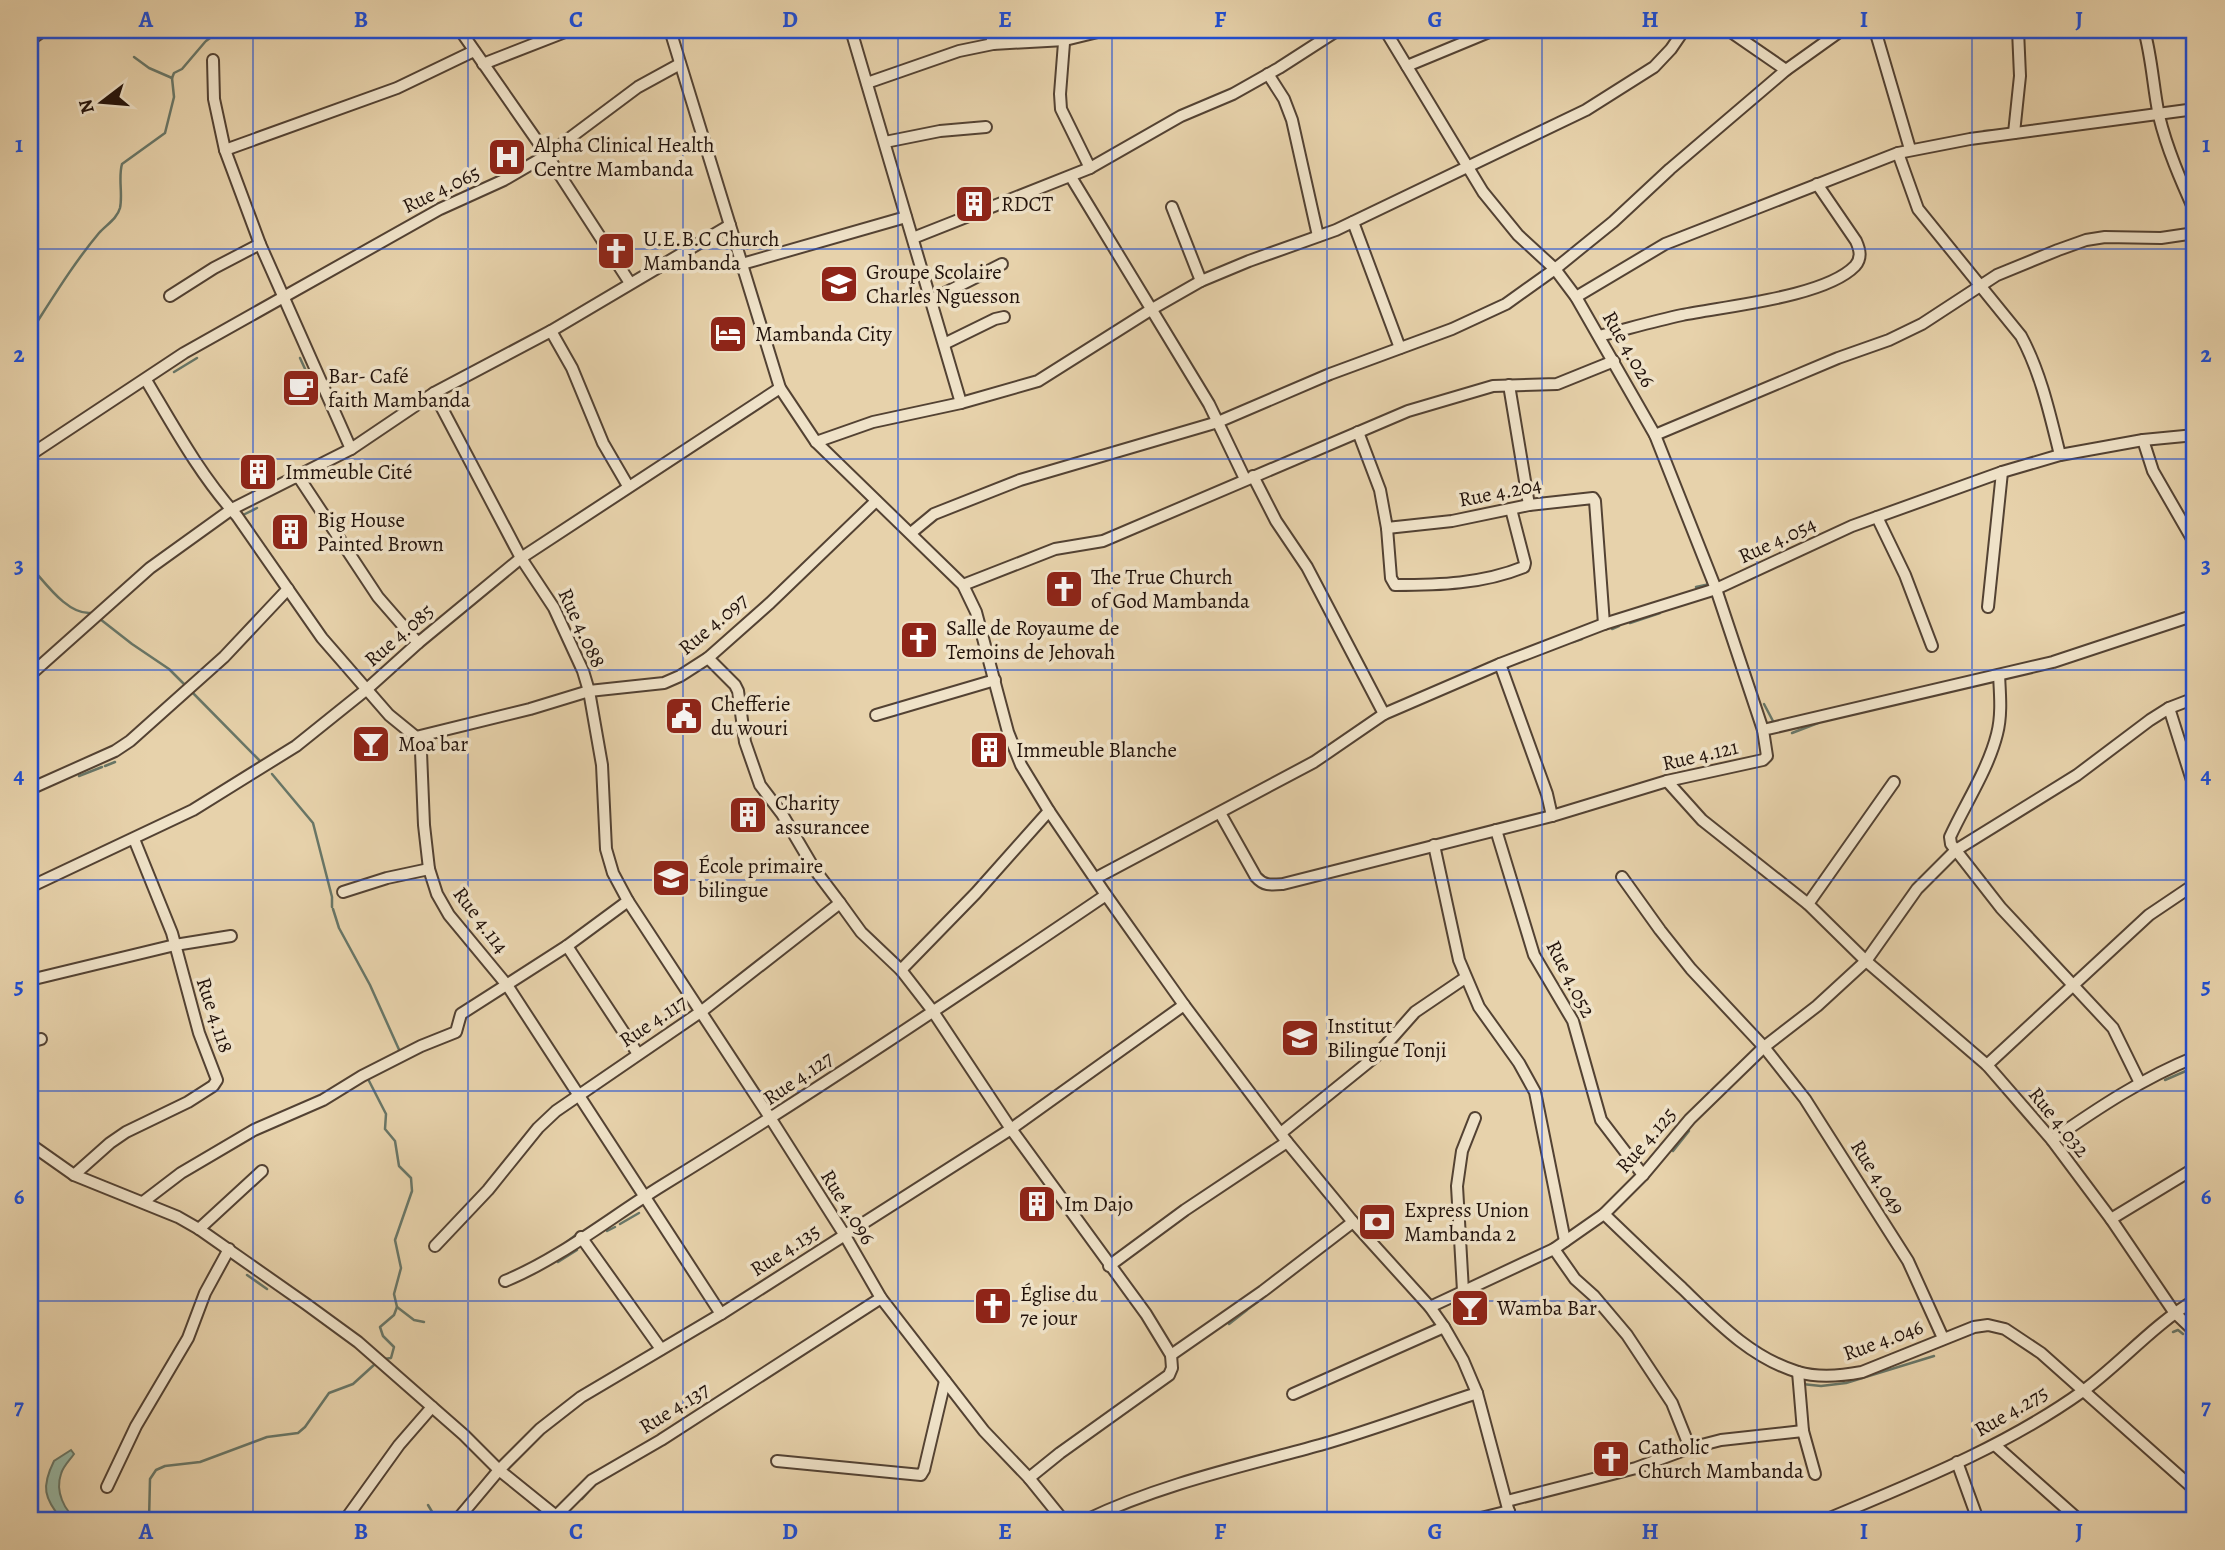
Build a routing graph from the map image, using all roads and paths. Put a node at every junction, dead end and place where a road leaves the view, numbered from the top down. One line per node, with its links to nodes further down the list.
1 (44, 30): 18 (street)
2 (460, 30): 20 (street)
3 (570, 30): 22 (street)
4 (670, 30): 23 (street)
5 (851, 30): 27 (street)
6 (990, 30): 19 (street)
7 (1106, 30): 17 (street)
8 (1338, 30): 26 (street)
9 (1385, 30): 24 (street, Rue 4.026)
10 (1494, 30): 24 (street)
11 (1685, 30): 38 (street)
12 (1728, 30): 25 (street)
13 (1842, 30): 25 (street)
14 (1875, 30): 33 (street)
15 (2018, 30): 31 (street)
16 (2144, 30): 29 (street)
17 (1065, 35): 19 (street); 37 (street)
18 (30, 40)
19 (993, 44): 27 (street)
20 (474, 51): 22 (street); 34 (street)
21 (213, 60): 34 (street)
22 (483, 64): 36 (street)
23 (680, 64): 36 (street, Rue 4.065); 45 (street)
24 (1407, 66): 38 (street, Rue 4.026)
25 (1786, 70): 52 (street)
26 (1268, 74): 37 (street); 47 (street)
27 (867, 83): 32 (street)
28 (2195, 108): 29 (street)
29 (2159, 114): 31 (street); 42 (street)
30 (986, 127): 32 (street)
31 (2014, 133): 33 (street)
32 (885, 142): 43 (street)
33 (1910, 149): 35 (street)
34 (225, 150): 49 (street)
35 (1898, 153): 40 (street); 55 (street)
36 (547, 155): 54 (street); 58 (street, Rue 4.065)
37 (1090, 168): 39 (street)
38 (1467, 168): 44 (street); 52 (street, Rue 4.026)
39 (1071, 177): 48 (street); 60 (street)
40 (1817, 184): 57 (street); 63 (street)
41 (1172, 208): 53 (street)
42 (2195, 212)
43 (906, 217): 48 (street); 50 (street)
44 (1353, 222): 47 (street); 65 (street)
45 (730, 225): 50 (street); 54 (street)
46 (2195, 233): 55 (street)
47 (1318, 236): 53 (street)
48 (913, 238): 59 (street)
49 (260, 244): 56 (street); 58 (street)
50 (742, 264): 69 (street)
51 (1002, 264): 59 (street)
52 (1555, 270): 57 (street, Rue 4.026); 65 (street)
53 (1201, 281): 60 (street)
54 (630, 283): 62 (street)
55 (1980, 286): 74 (street); 80 (street)
56 (170, 296)
57 (1576, 297): 63 (street, Rue 4.026)
58 (284, 298): 67 (street, Rue 4.065); 78 (street)
59 (931, 300): 64 (street)
60 (1152, 309): 71 (street); 72 (street)
61 (1004, 317): 64 (street)
62 (551, 331): 70 (street); 84 (street)
63 (1600, 336): 66 (street, Rue 4.026)
64 (944, 344): 71 (street)
65 (1400, 348): 72 (street)
66 (1614, 361): 68 (street); 74 (street, Rue 4.026)
67 (146, 380): 79 (street, Rue 4.065); 87 (street)
68 (1509, 385): 73 (street); 86 (street)
69 (780, 388): 77 (street); 84 (street, Rue 4.085)
70 (434, 393): 78 (street); 93 (street, Rue 4.088)
71 (961, 403): 77 (street)
72 (1218, 422): 83 (street); 91 (street)
73 (1358, 432): 83 (street); 90 (street)
74 (1655, 435): 96 (street, Rue 4.026)
75 (2195, 435): 76 (street, Rue 4.054)
76 (2143, 440): 80 (street, Rue 4.054); 92 (street)
77 (816, 442): 85 (street)
78 (351, 449): 82 (street)
79 (30, 455)
80 (2060, 455): 81 (street, Rue 4.054)
81 (2002, 472): 89 (street, Rue 4.054); 97 (street)
82 (298, 476): 87 (street); 100 (street)
83 (1249, 477): 94 (street); 111 (street)
84 (628, 486): 93 (street, Rue 4.085)
85 (876, 500): 91 (street); 102 (street, Rue 4.097)
86 (1529, 505): 88 (street, Rue 4.204); 99 (street, Rue 4.204)
87 (232, 509): 95 (street); 104 (street)
88 (1511, 509): 90 (street, Rue 4.204); 90 (street)
89 (1877, 517): 96 (street, Rue 4.054); 101 (street)
90 (1387, 528)
91 (911, 533): 94 (street)
92 (2195, 544)
93 (521, 558): 100 (street, Rue 4.085); 108 (street, Rue 4.088)
94 (963, 585): 106 (street)
95 (288, 589): 107 (street); 117 (street)
96 (1716, 589): 99 (street, Rue 4.054); 113 (street, Rue 4.026)
97 (1989, 607)
98 (2195, 615): 105 (street, Rue 4.121)
99 (1604, 624): 103 (street, Rue 4.054)
100 (418, 643): 107 (street, Rue 4.085)
101 (1932, 646)
102 (708, 658): 108 (street, Rue 4.097); 134 (street)
103 (1500, 664): 111 (street, Rue 4.054); 121 (street)
104 (30, 675)
105 (1999, 675): 113 (street, Rue 4.121); 125 (street)
106 (995, 680): 112 (street); 119 (street)
107 (367, 689): 114 (street); 123 (street, Rue 4.085)
108 (589, 691): 114 (street, Rue 4.097); 133 (street, Rue 4.088)
109 (2195, 698): 110 (street, Rue 4.125)
110 (2169, 708): 118 (street); 125 (street, Rue 4.125)
111 (1384, 714): 120 (street, Rue 4.054)
112 (876, 715)
113 (1763, 730): 115 (street, Rue 4.121)
114 (416, 737): 126 (street, Rue 4.114)
115 (1667, 781): 121 (street, Rue 4.121); 135 (street, Rue 4.032)
116 (1894, 782): 135 (street)
117 (30, 789)
118 (2195, 790)
119 (1049, 811): 128 (street); 140 (street)
120 (1220, 813): 124 (street, Rue 4.121); 128 (street, Rue 4.054)
121 (1552, 816): 122 (street, Rue 4.121)
122 (1496, 830): 124 (street, Rue 4.121); 163 (street, Rue 4.052)
123 (134, 839): 130 (street, Rue 4.085); 137 (street, Rue 4.118)
124 (1434, 845): 141 (street)
125 (1955, 850): 139 (street, Rue 4.125); 144 (street)
126 (429, 869): 131 (street); 143 (street, Rue 4.114)
127 (1622, 877): 148 (street, Rue 4.049)
128 (1096, 878): 132 (street)
129 (2195, 884): 144 (street)
130 (30, 887)
131 (343, 892)
132 (1106, 895): 145 (street); 146 (street, Rue 4.127)
133 (628, 901): 138 (street); 147 (street, Rue 4.096)
134 (840, 903): 140 (street); 147 (street, Rue 4.117)
135 (1808, 904): 139 (street, Rue 4.032)
136 (230, 936): 137 (street)
137 (175, 945): 142 (street); 162 (street, Rue 4.118)
138 (567, 946): 143 (street); 149 (street)
139 (1866, 961): 148 (street, Rue 4.125); 151 (street, Rue 4.032)
140 (901, 970): 146 (street)
141 (1465, 978): 157 (street); 172 (street)
142 (30, 980)
143 (507, 985): 153 (street, Rue 4.114); 165 (street)
144 (2073, 985): 151 (street); 152 (street)
145 (1184, 1005): 156 (street, Rue 4.135); 157 (street)
146 (932, 1010): 155 (street, Rue 4.127); 156 (street)
147 (702, 1011): 149 (street, Rue 4.117); 155 (street, Rue 4.096)
148 (1764, 1047): 163 (street, Rue 4.125); 186 (street, Rue 4.049)
149 (638, 1054): 153 (street, Rue 4.117)
150 (2195, 1058): 152 (street)
151 (1987, 1066): 158 (street, Rue 4.032)
152 (2140, 1083): 158 (street)
153 (578, 1095): 164 (street, Rue 4.114); 173 (street, Rue 4.117)
154 (1475, 1118): 178 (street)
155 (771, 1119): 164 (street, Rue 4.127); 170 (street, Rue 4.096)
156 (1011, 1129): 170 (street, Rue 4.135); 176 (street)
157 (1284, 1138): 168 (street); 176 (street)
158 (2052, 1140): 167 (street, Rue 4.032)
159 (30, 1144): 162 (street, Rue 4.137)
160 (2195, 1168): 167 (street)
161 (262, 1171): 169 (street)
162 (74, 1175): 165 (street, Rue 4.137)
163 (1643, 1175): 166 (street, Rue 4.125)
164 (643, 1197): 171 (street, Rue 4.127); 183 (street, Rue 4.114)
165 (143, 1202): 169 (street, Rue 4.137)
166 (1604, 1214): 172 (street, Rue 4.125); 189 (street, Rue 4.046)
167 (2111, 1219): 182 (street, Rue 4.032)
168 (1353, 1222): 181 (street); 188 (street)
169 (199, 1229): 175 (street, Rue 4.137)
170 (844, 1234): 179 (street, Rue 4.096); 183 (street, Rue 4.135)
171 (581, 1237): 177 (street, Rue 4.127); 187 (street)
172 (1565, 1241): 174 (street, Rue 4.125)
173 (435, 1246)
174 (1554, 1249): 178 (street, Rue 4.125); 197 (street)
175 (229, 1250): 194 (street, Rue 4.137); 203 (street)
176 (1109, 1266): 188 (street)
177 (505, 1282)
178 (1463, 1292): 181 (street, Rue 4.125)
179 (881, 1298): 190 (street, Rue 4.096); 207 (street, Rue 4.137)
180 (2195, 1300): 182 (street, Rue 4.275)
181 (1430, 1307): 184 (street)
182 (2174, 1312): 185 (street, Rue 4.032); 191 (street, Rue 4.275)
183 (721, 1314): 187 (street, Rue 4.135)
184 (1444, 1327): 192 (street); 193 (street)
185 (2195, 1332)
186 (1943, 1338): 189 (street, Rue 4.046); 191 (street, Rue 4.046)
187 (661, 1349): 200 (street, Rue 4.135)
188 (1171, 1355): 202 (street)
189 (1798, 1372): 195 (street)
190 (945, 1381): 198 (street); 202 (street, Rue 4.096)
191 (2083, 1390): 196 (street, Rue 4.275); 204 (street, Rue 4.046)
192 (1477, 1393): 205 (street); 211 (street)
193 (1293, 1394)
194 (432, 1407): 200 (street, Rue 4.137); 208 (street)
195 (1803, 1431): 197 (street); 201 (street)
196 (1996, 1446): 199 (street, Rue 4.275); 215 (street)
197 (1690, 1448): 205 (street)
198 (777, 1461)
199 (1957, 1462): 206 (street, Rue 4.275); 214 (street)
200 (499, 1469): 207 (street, Rue 4.137); 209 (street, Rue 4.135)
201 (1815, 1474)
202 (1029, 1478): 210 (street, Rue 4.096)
203 (107, 1486)
204 (2195, 1490)
205 (1509, 1511): 212 (street)
206 (1845, 1516): 213 (street, Rue 4.275)
207 (559, 1518)
208 (345, 1520)
209 (457, 1520)
210 (1063, 1520)
211 (1086, 1520)
212 (1473, 1520)
213 (1825, 1520)
214 (1978, 1520)
215 (2080, 1520)

